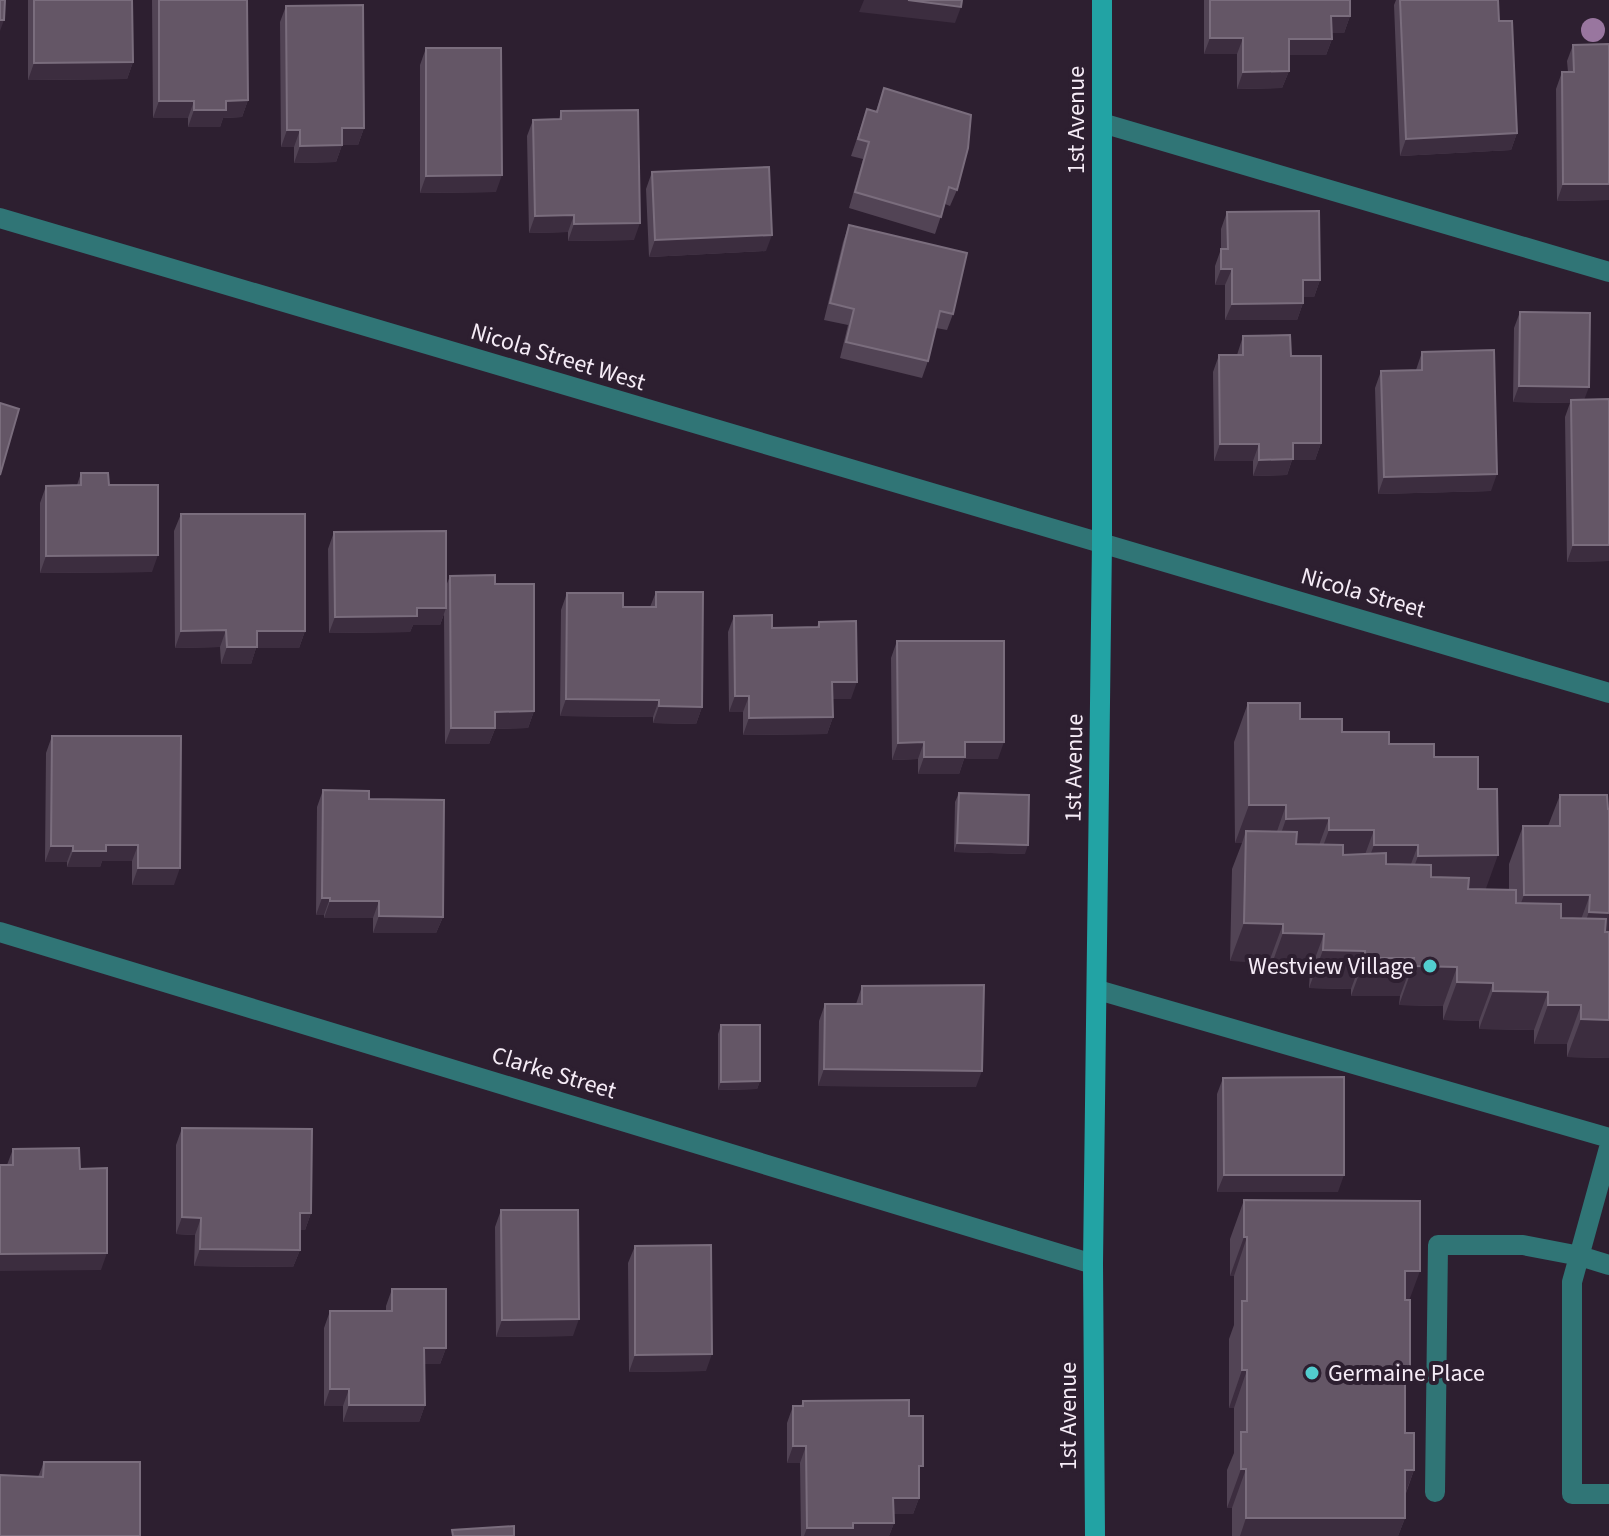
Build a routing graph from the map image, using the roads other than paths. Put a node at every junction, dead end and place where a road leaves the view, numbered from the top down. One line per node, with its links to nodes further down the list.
1 (1102, 0): 2 (street, 1st Avenue)
2 (1102, 123): 4 (street); 5 (street, 1st Avenue)
3 (0, 218): 5 (street, Nicola Street West)
4 (1609, 272)
5 (1102, 543): 6 (street, Nicola Street); 8 (street, 1st Avenue)
6 (1609, 693)
7 (0, 932): 12 (street, Clarke Street)
8 (1098, 990): 9 (street); 12 (street, 1st Avenue)
9 (1609, 1138)
10 (1609, 1148): 11 (street)
11 (1580, 1256): 13 (street); 14 (street); 15 (street)
12 (1093, 1264): 16 (street, 1st Avenue)
13 (1609, 1265)
14 (1435, 1492)
15 (1609, 1494)
16 (1095, 1536)

